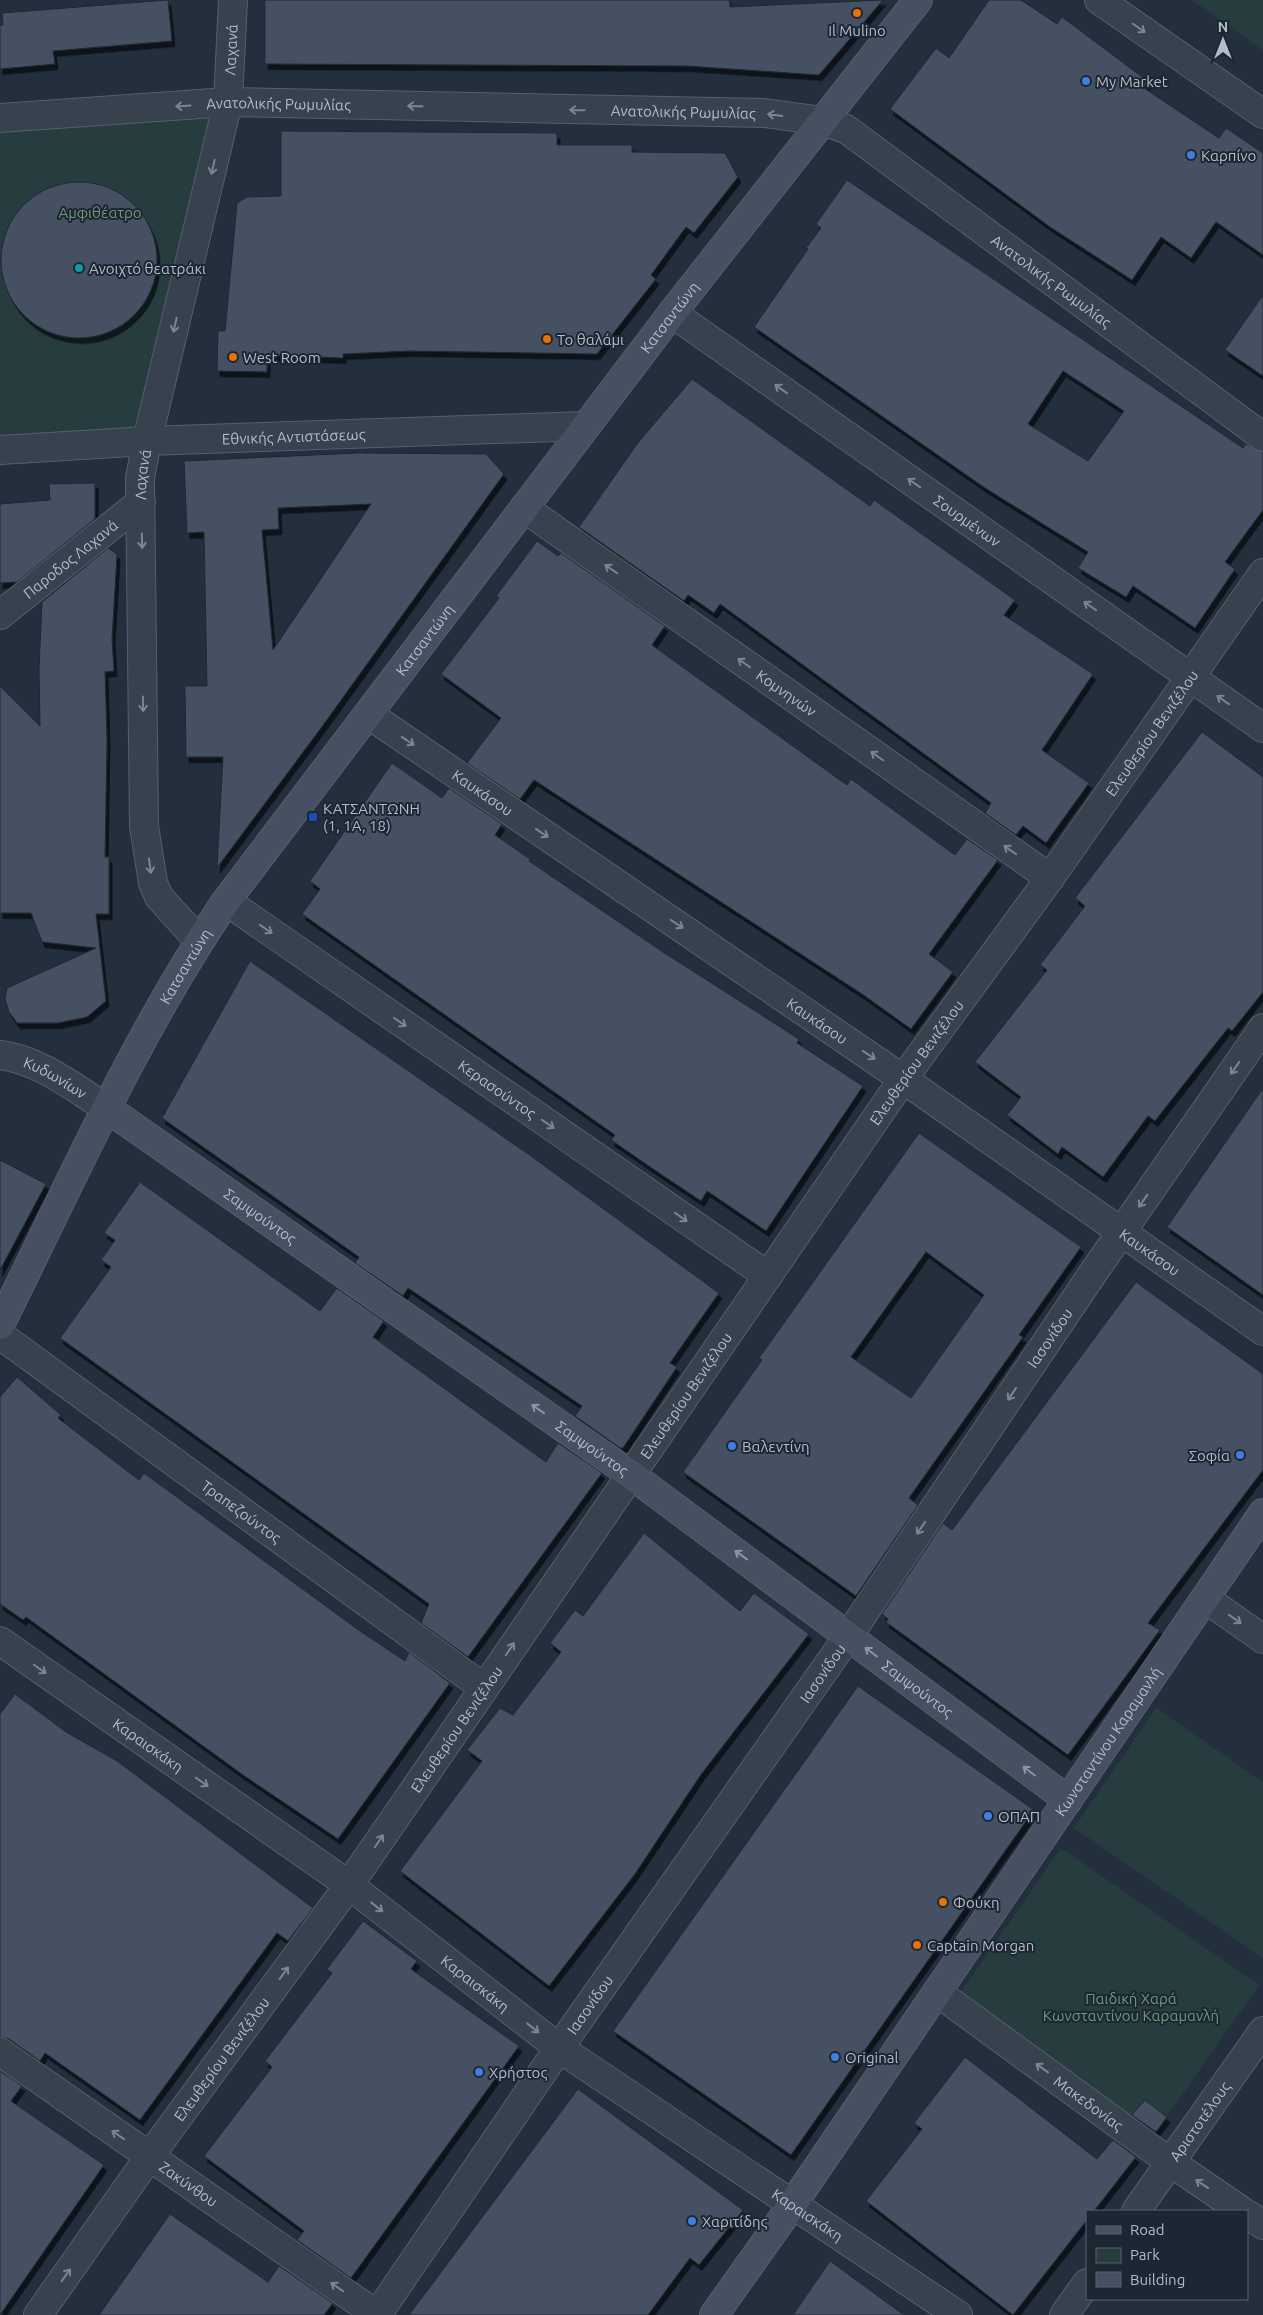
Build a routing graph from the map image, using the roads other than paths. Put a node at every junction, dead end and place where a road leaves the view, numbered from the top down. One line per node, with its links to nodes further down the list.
1 (232, 0): 4 (street, Λαχανά)
2 (918, 0): 7 (street, Κατσαντώνη)
3 (1099, 0): 5 (street, one-way to 5)
4 (228, 102): 6 (street, Ανατολικής Ρωμυλίας, one-way to 6); 7 (street, Ανατολικής Ρωμυλίας, one-way to 4); 11 (street, Λαχανά, one-way to 11)
5 (1263, 114)
6 (0, 118)
7 (823, 121): 8 (street, Κατσαντώνη); 10 (street, Ανατολικής Ρωμυλίας)
8 (672, 313): 9 (street, Κατσαντώνη); 17 (street, Σουρμένων, one-way to 8)
9 (586, 426): 11 (street, Εθνικής Αντιστάσεως); 14 (street, Κατσαντώνη)
10 (1263, 437)
11 (147, 441): 12 (street, Εθνικής Αντιστάσεως); 13 (street, Λαχανά)
12 (0, 450)
13 (141, 502): 16 (street, Παροδος Λαχανά); 22 (street, Λαχανά, one-way to 22)
14 (524, 508): 18 (street, Κατσαντώνη); 20 (street, Κομνηνών, one-way to 14)
15 (1263, 573): 17 (street, Ελευθερίου Βενιζέλου)
16 (0, 615)
17 (1191, 677): 19 (street, Σουρμένων, one-way to 17); 20 (street, Ελευθερίου Βενιζέλου)
18 (368, 714): 21 (street, Κατσαντώνη); 25 (street, Καυκάσου, one-way to 25)
19 (1263, 728)
20 (1050, 878): 25 (street, Ελευθερίου Βενιζέλου)
21 (226, 902): 22 (street, Κατσαντώνη); 28 (street, Κερασούντος, one-way to 28)
22 (199, 942): 26 (street, Κατσαντώνη)
23 (1263, 1028): 27 (street, Ιασoνίδου, one-way to 27)
24 (0, 1055): 26 (street, Κυδωνίων)
25 (903, 1079): 27 (street, Καυκάσου); 28 (street, Ελευθερίου Βενιζέλου)
26 (108, 1109): 29 (street, Κατσαντώνη); 32 (street, Σαμψούντος, one-way to 26)
27 (1122, 1233): 30 (street, Καυκάσου); 35 (street, Ιασoνίδου, one-way to 35)
28 (768, 1276): 32 (street, Ελευθερίου Βενιζέλου)
29 (0, 1326)
30 (1263, 1331)
31 (0, 1335): 38 (street, Τραπεζούντος)
32 (630, 1474): 35 (street, Σαμψούντος, one-way to 32); 38 (street, Ελευθερίου Βενιζέλου, one-way to 32)
33 (1263, 1513): 34 (street, Κωνσταντίνου Καραμανλή)
34 (1206, 1599): 36 (street, one-way to 36); 39 (street, Κωνσταντίνου Καραμανλή)
35 (849, 1635): 39 (street, Σαμψούντος, one-way to 35); 43 (street, Ιασoνίδου)
36 (1263, 1639)
37 (0, 1641): 40 (street, Καραισκάκη, one-way to 40)
38 (484, 1688): 40 (street, Ελευθερίου Βενιζέλου, one-way to 38)
39 (1068, 1800): 41 (street, Κωνσταντίνου Καραμανλή)
40 (349, 1885): 43 (street, Καραισκάκη, one-way to 43); 45 (street, Ελευθερίου Βενιζέλου, one-way to 40)
41 (937, 1992): 46 (street, Μακεδονίας, one-way to 41); 47 (street, Κωνσταντίνου Καραμανλή)
42 (1263, 2031): 46 (street, Αριστοτέλους)
43 (559, 2048): 47 (street, Καραισκάκη); 54 (street, Ιασoνίδου)
44 (0, 2052): 45 (street, Ζακύνθου, one-way to 44)
45 (149, 2157): 53 (street, Ελευθερίου Βενιζέλου, one-way to 45); 54 (street, Ζακύνθου, one-way to 45)
46 (1170, 2162): 48 (street, Αριστοτέλους); 49 (street, Μακεδονίας, one-way to 46)
47 (792, 2205): 55 (street, Κωνσταντίνου Καραμανλή); 56 (street, Καραισκάκη)
48 (1137, 2210)
49 (1241, 2210)
50 (1248, 2215): 51 (street)
51 (1263, 2225)
52 (1086, 2284): 57 (street)
53 (38, 2315)
54 (377, 2315)
55 (714, 2315)
56 (958, 2315)
57 (1064, 2315)

